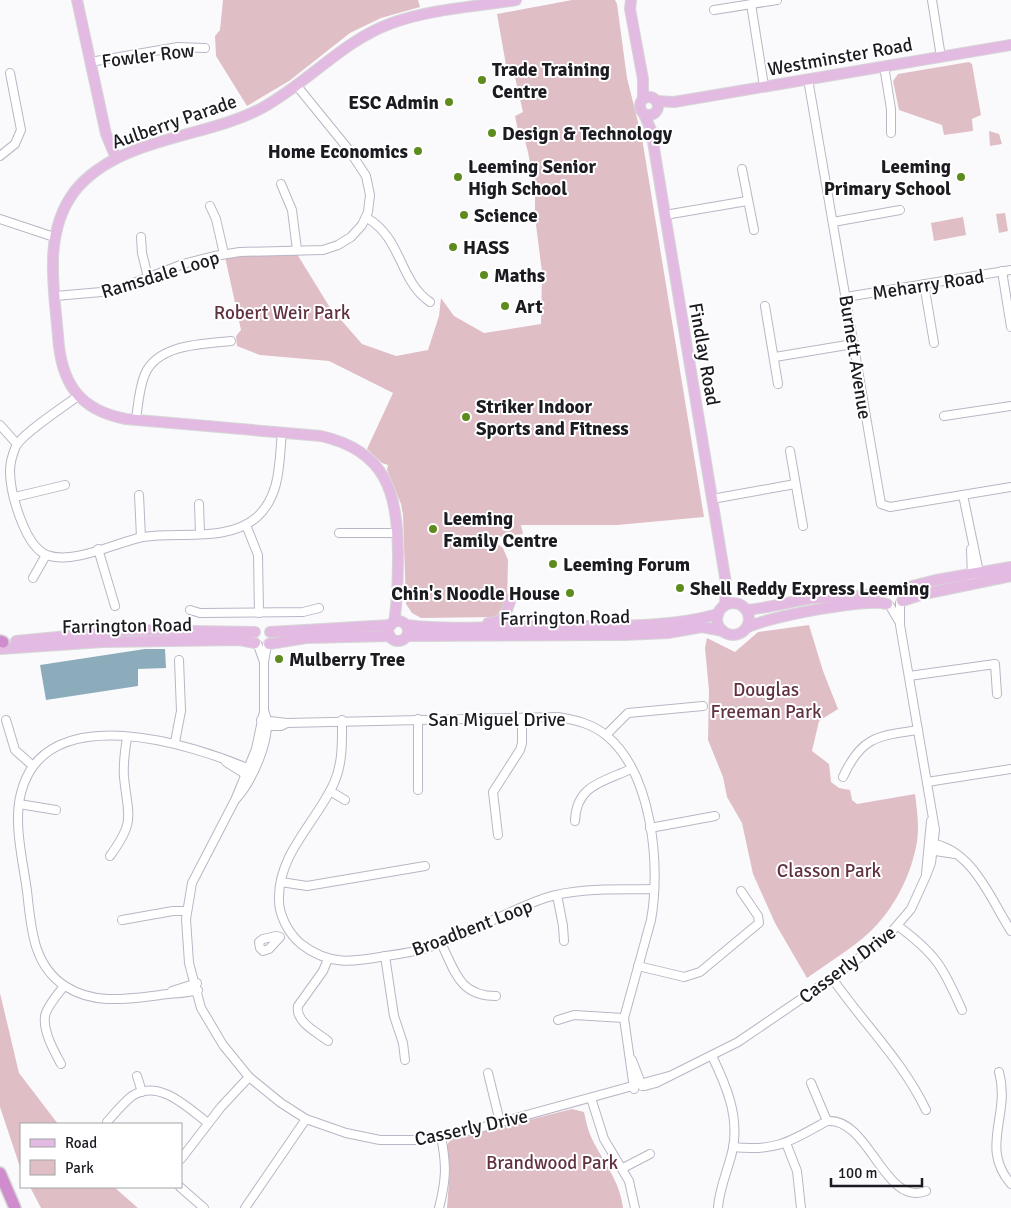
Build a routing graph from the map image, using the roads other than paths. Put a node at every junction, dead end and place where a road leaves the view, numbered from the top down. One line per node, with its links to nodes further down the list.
1 (77, 0): 13 (main road)
2 (448, 0): 9 (street)
3 (516, 0): 9 (main road, Aulberry Parade)
4 (777, 0): 7 (street)
5 (932, 0): 12 (street)
6 (629, 3): 19 (main road, Findlay Road)
7 (751, 4): 8 (street); 18 (street)
8 (714, 10)
9 (449, 11): 17 (main road, Aulberry Parade)
10 (1011, 45): 12 (main road, Westminster Road)
11 (205, 48): 13 (street, Fowler Row)
12 (941, 57): 14 (main road, Westminster Road)
13 (90, 62): 22 (main road)
14 (884, 66): 16 (main road, Westminster Road); 20 (street)
15 (10, 73): 21 (street)
16 (808, 79): 18 (main road, Westminster Road); 31 (street, Burnett Avenue)
17 (297, 86): 22 (main road, Aulberry Parade); 29 (street)
18 (764, 86): 19 (main road, Westminster Road)
19 (651, 106): 28 (main road, Findlay Road)
20 (891, 133)
21 (0, 156)
22 (119, 157): 33 (main road, Aulberry Parade)
23 (742, 169): 25 (street)
24 (281, 184): 35 (street)
25 (747, 201): 28 (street); 32 (street)
26 (210, 206): 36 (street)
27 (900, 210): 31 (street)
28 (664, 215): 65 (main road, Findlay Road)
29 (367, 218): 35 (street, Ramsdale Loop); 43 (street)
30 (0, 219): 33 (street)
31 (833, 222): 42 (street, Burnett Avenue)
32 (754, 230)
33 (54, 237): 41 (main road, Aulberry Parade)
34 (141, 237): 39 (street)
35 (296, 250): 36 (street, Ramsdale Loop)
36 (224, 254): 39 (street, Ramsdale Loop)
37 (1011, 270): 38 (street, Meharry Road)
38 (1002, 271): 40 (street, Meharry Road); 45 (street)
39 (148, 277): 41 (street, Ramsdale Loop)
40 (924, 284): 42 (street, Meharry Road); 47 (street)
41 (55, 296): 51 (main road, Aulberry Parade)
42 (846, 297): 48 (street, Burnett Avenue)
43 (430, 302)
44 (765, 306): 49 (street)
45 (1011, 327)
46 (230, 341): 54 (street)
47 (934, 343)
48 (853, 344): 49 (street); 63 (street, Burnett Avenue)
49 (775, 357): 50 (street)
50 (778, 384)
51 (78, 396): 54 (main road, Aulberry Parade); 57 (street)
52 (1011, 406): 53 (street)
53 (944, 416)
54 (136, 420): 56 (main road, Aulberry Parade)
55 (0, 426): 57 (street)
56 (282, 432): 67 (street); 71 (main road, Aulberry Parade)
57 (17, 444): 64 (street)
58 (790, 451): 60 (street)
59 (65, 484): 64 (street)
60 (795, 484): 65 (street); 68 (street)
61 (1011, 487): 63 (street, Burnett Avenue)
62 (139, 495): 72 (street)
63 (963, 496): 77 (street)
64 (15, 497): 74 (street)
65 (712, 499): 79 (main road, Findlay Road)
66 (199, 504): 69 (street)
67 (246, 525): 69 (street); 89 (street)
68 (803, 526)
69 (200, 533): 72 (street)
70 (339, 533): 71 (street)
71 (398, 533): 90 (main road, Aulberry Parade)
72 (142, 538): 73 (street)
73 (98, 549): 74 (street); 84 (street)
74 (46, 555): 78 (street)
75 (1011, 567): 77 (main road)
76 (1011, 576): 77 (main road)
77 (976, 577): 80 (main road); 83 (main road)
78 (33, 578)
79 (726, 583): 86 (main road, Findlay Road); 88 (main road, Findlay Road)
80 (900, 589): 81 (main road); 83 (main road)
81 (885, 591): 83 (main road); 86 (main road)
82 (511, 598): 91 (main road)
83 (895, 603): 92 (main road); 100 (street, Casserly Drive)
84 (115, 606)
85 (319, 608): 89 (street)
86 (744, 608): 88 (main road); 92 (main road)
87 (190, 610): 89 (street)
88 (722, 610): 91 (main road, Farrington Road); 93 (main road)
89 (260, 613)
90 (397, 626): 91 (main road, Farrington Road); 95 (main road, Farrington Road); 96 (main road, Aulberry Parade); 96 (main road, Farrington Road); 98 (main road, Farrington Road)
91 (445, 628)
92 (746, 628): 93 (main road)
93 (723, 631): 96 (main road, Farrington Road)
94 (255, 632): 95 (main road); 97 (main road, Farrington Road); 98 (main road)
95 (270, 632): 98 (main road)
96 (407, 636)
97 (1, 644): 98 (main road, Farrington Road)
98 (262, 644): 107 (street, Casserly Drive)
99 (179, 660): 111 (street)
100 (909, 676): 101 (street); 108 (street, Casserly Drive)
101 (997, 694)
102 (703, 706): 109 (street)
103 (522, 718): 104 (street, San Miguel Drive); 109 (street, San Miguel Drive); 126 (street)
104 (418, 719): 106 (street, San Miguel Drive); 118 (street)
105 (6, 720): 112 (street)
106 (342, 720): 107 (street, San Miguel Drive); 119 (street, Broadbent Loop)
107 (264, 723): 115 (street, Casserly Drive)
108 (918, 730): 116 (street); 117 (street, Casserly Drive)
109 (606, 735): 113 (street, San Miguel Drive)
110 (126, 738): 111 (street); 112 (street); 128 (street)
111 (175, 742): 115 (street)
112 (33, 766): 121 (street)
113 (631, 769): 124 (street); 125 (street, San Miguel Drive)
114 (1011, 769): 117 (street)
115 (250, 773): 134 (street, Casserly Drive)
116 (843, 777)
117 (926, 782): 127 (street, Casserly Drive)
118 (418, 790)
119 (330, 791): 120 (street); 130 (street, Broadbent Loop)
120 (345, 800)
121 (19, 804): 122 (street); 146 (street)
122 (56, 810)
123 (715, 816): 125 (street)
124 (575, 821)
125 (650, 828): 131 (street, San Miguel Drive)
126 (498, 835)
127 (931, 847): 136 (street, Casserly Drive); 137 (street)
128 (110, 856)
129 (425, 866): 130 (street)
130 (281, 882): 138 (street, Broadbent Loop)
131 (654, 889): 133 (street, Broadbent Loop); 144 (street, San Miguel Drive)
132 (741, 891): 144 (street)
133 (556, 895): 140 (street); 141 (street, Broadbent Loop)
134 (186, 911): 135 (street); 147 (street, Casserly Drive)
135 (122, 920)
136 (898, 926): 145 (street, Casserly Drive); 149 (street)
137 (1010, 929)
138 (289, 931): 139 (street); 143 (street, Broadbent Loop)
139 (280, 937)
140 (564, 941)
141 (441, 943): 142 (street, Broadbent Loop); 148 (street)
142 (385, 956): 143 (street, Broadbent Loop); 154 (street)
143 (328, 959): 152 (street)
144 (638, 966): 150 (street, San Miguel Drive)
145 (832, 978): 153 (street, Casserly Drive); 164 (street)
146 (64, 986): 147 (street); 155 (street)
147 (196, 987): 159 (street, Casserly Drive)
148 (496, 996)
149 (962, 1010)
150 (624, 1018): 151 (street); 161 (street, San Miguel Drive)
151 (558, 1020)
152 (328, 1041)
153 (712, 1056): 161 (street, Casserly Drive); 172 (street)
154 (405, 1060)
155 (61, 1064)
156 (999, 1072): 177 (street)
157 (488, 1073): 168 (street)
158 (137, 1076): 162 (street)
159 (249, 1077): 165 (street, Casserly Drive); 169 (street)
160 (811, 1083): 166 (street)
161 (637, 1086): 163 (street, Casserly Drive)
162 (142, 1092): 167 (street); 169 (street)
163 (591, 1098): 168 (street, Casserly Drive); 175 (street)
164 (926, 1110)
165 (306, 1119): 170 (street, Casserly Drive); 182 (street)
166 (828, 1121): 171 (street); 179 (street)
167 (107, 1122)
168 (500, 1122): 170 (street, Casserly Drive)
169 (208, 1123): 174 (street)
170 (441, 1137): 183 (street)
171 (786, 1143): 172 (street); 186 (street)
172 (733, 1147): 185 (street)
173 (650, 1154): 175 (street)
174 (182, 1158)
175 (623, 1168): 184 (street)
176 (0, 1173): 180 (highway)
177 (1011, 1184)
178 (181, 1188): 181 (street)
179 (926, 1192)
180 (15, 1208)
181 (204, 1208)
182 (245, 1208)
183 (440, 1208)
184 (635, 1208)
185 (718, 1208)
186 (801, 1208)

